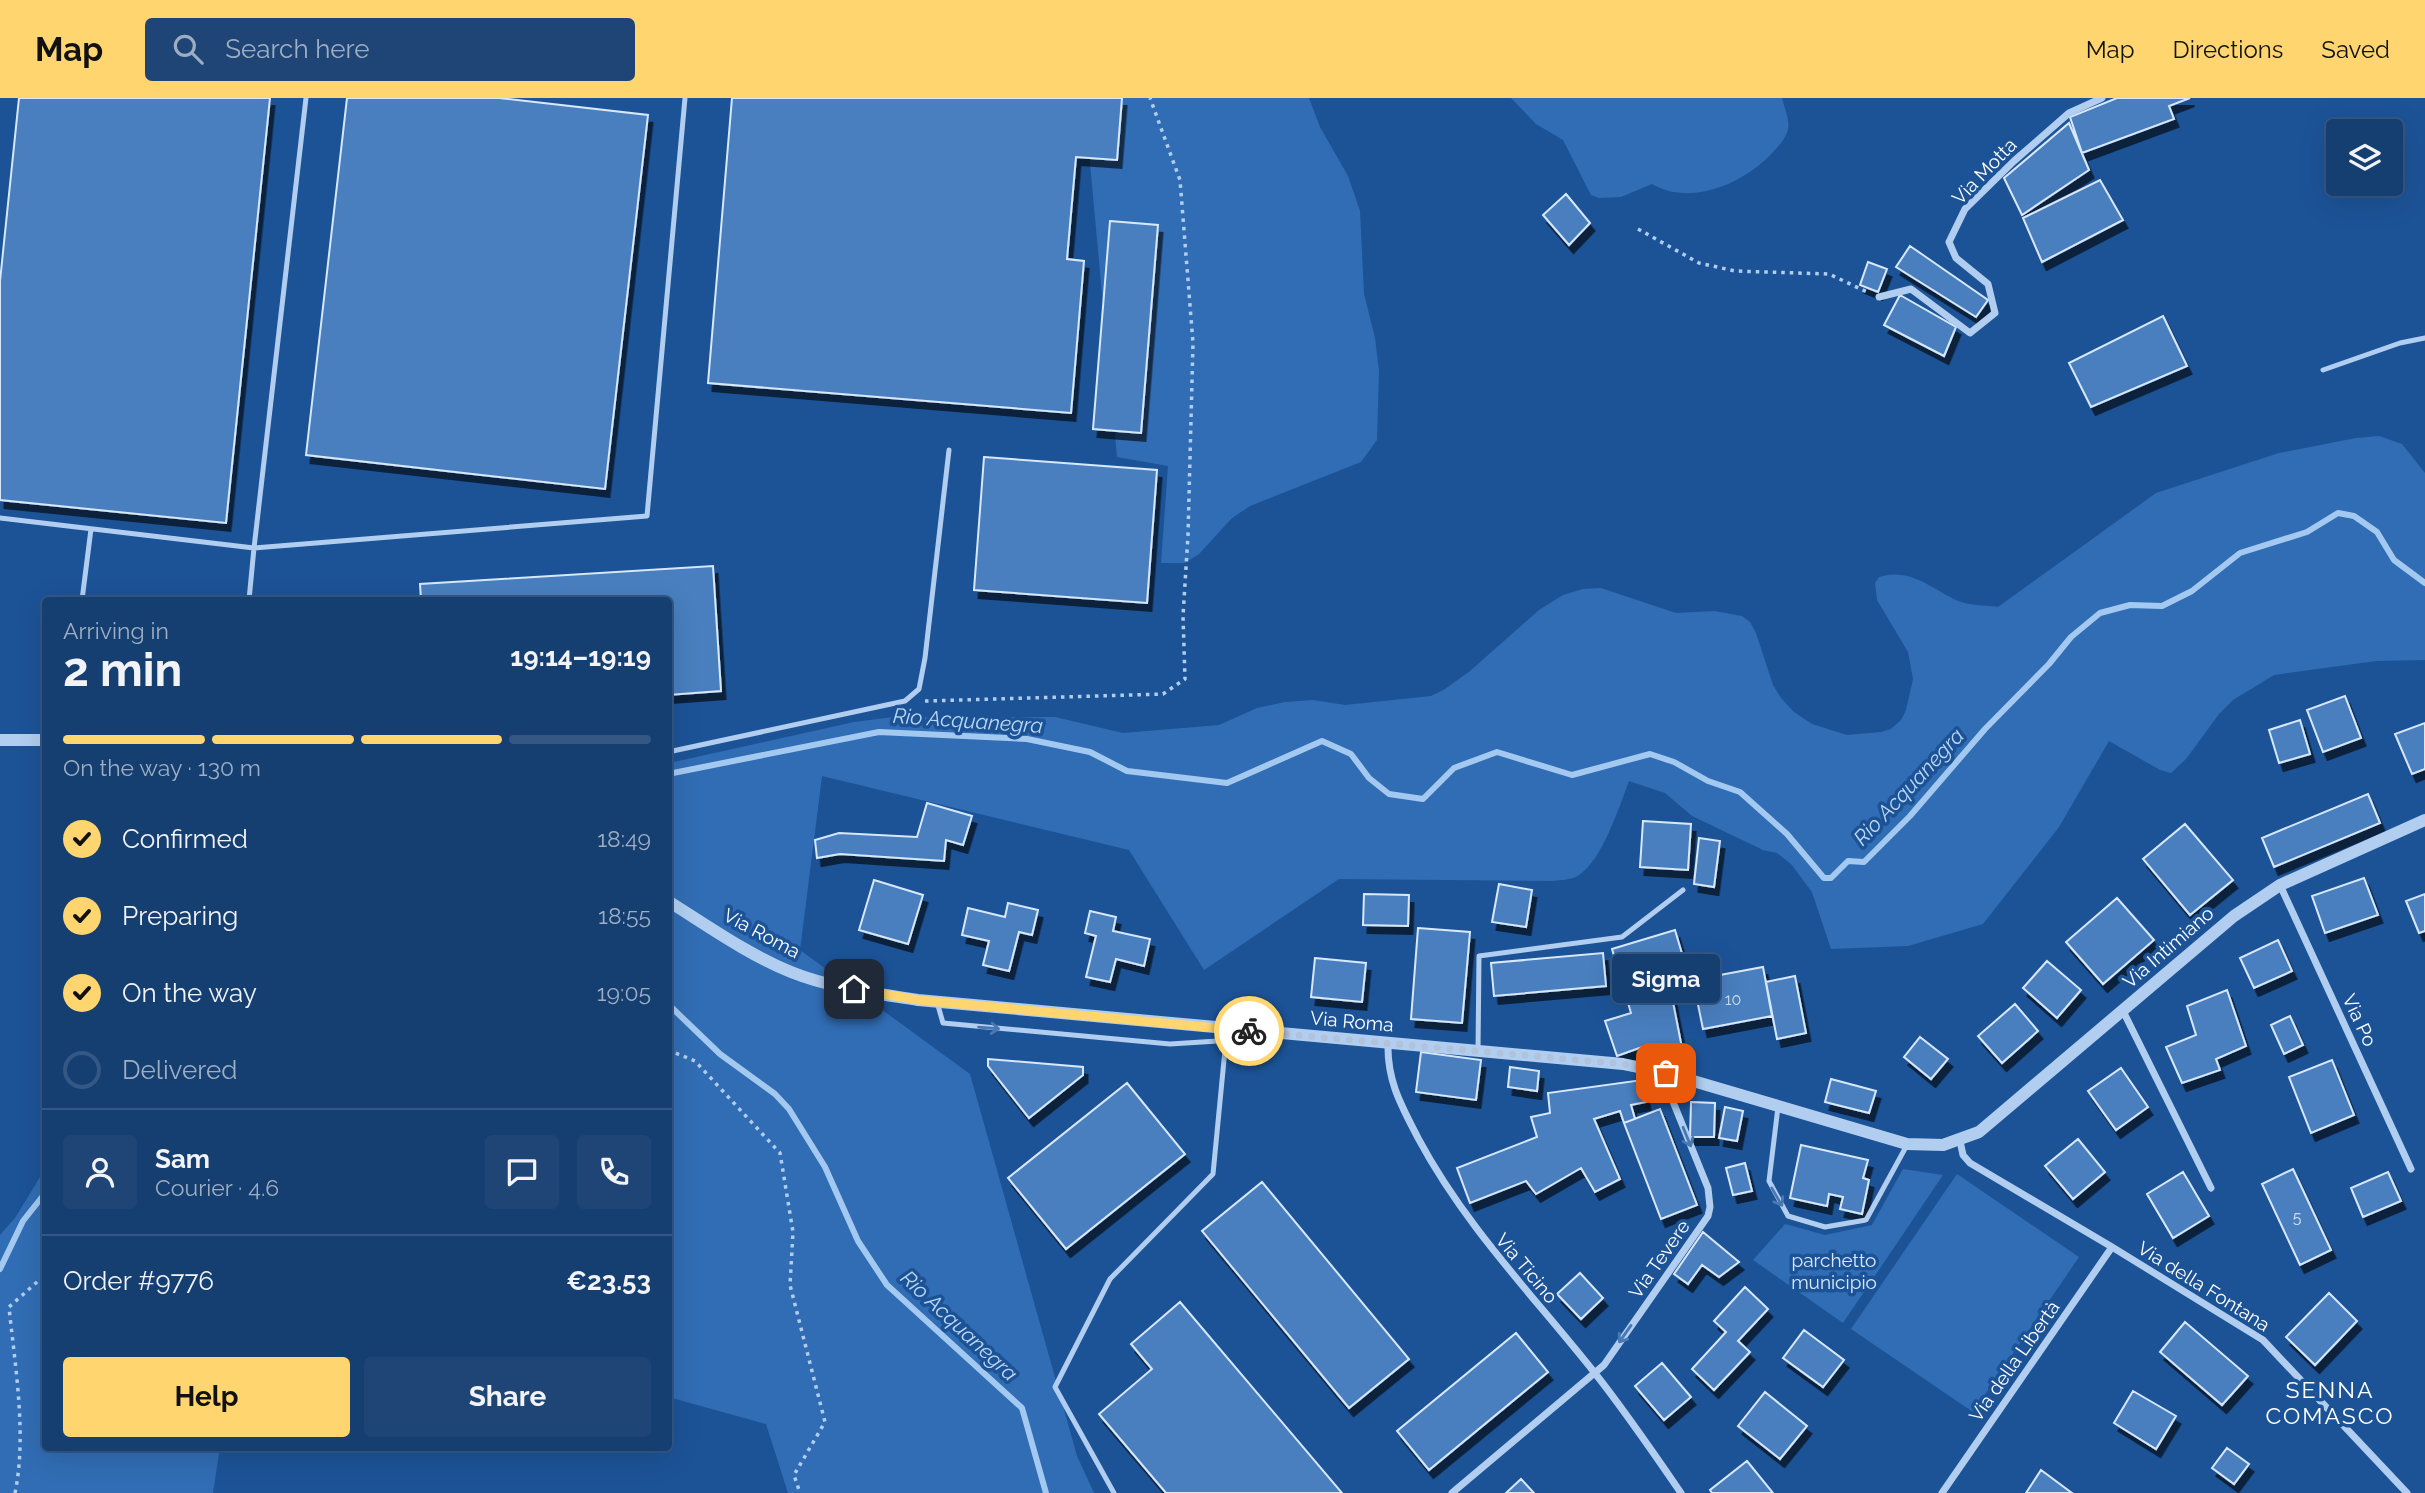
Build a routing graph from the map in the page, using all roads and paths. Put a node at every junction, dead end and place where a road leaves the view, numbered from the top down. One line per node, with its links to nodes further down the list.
1 (306, 98): 12 (lane)
2 (685, 98): 12 (lane)
3 (1150, 98): 15 (path)
4 (2102, 98): 6 (street, Via Motta)
5 (1638, 229): 6 (path)
6 (1878, 297)
7 (2425, 338): 8 (lane)
8 (2323, 370)
9 (949, 450): 15 (lane)
10 (0, 518): 11 (lane)
11 (91, 529): 12 (lane); 13 (lane)
12 (254, 548): 14 (lane)
13 (82, 597)
14 (249, 597)
15 (905, 701): 18 (lane)
16 (0, 740): 17 (street)
17 (42, 740)
18 (672, 751)
19 (2425, 820): 20 (street, Via Intimiano)
20 (2280, 885): 24 (street, Via Intimiano); 33 (street, Via Po)
21 (1683, 890): 28 (lane)
22 (672, 904): 23 (street, Via Roma)
23 (937, 1002): 25 (street, Via Roma); 25 (lane, one-way to 25)
24 (2123, 1011): 31 (street, Via Intimiano); 34 (street)
25 (1227, 1029): 26 (street, Via Roma); 40 (lane)
26 (1388, 1043): 28 (street, Via Roma); 37 (street, Via Ticino)
27 (672, 1051): 39 (path)
28 (1478, 1051): 29 (street, Via Roma)
29 (1666, 1073): 30 (street, Via Roma); 37 (street, Via Tevere, one-way to 37)
30 (1778, 1107): 32 (street, Via Roma); 32 (lane, one-way to 32)
31 (1960, 1141): 32 (street, Via Roma); 35 (street, Via della Fontana)
32 (1907, 1144)
33 (2411, 1169)
34 (2211, 1188)
35 (2112, 1247): 43 (street, Via della Libertà); 44 (street, Via della Fontana)
36 (42, 1278): 38 (path)
37 (1594, 1373): 41 (street); 42 (street, Via Ticino)
38 (15, 1493)
39 (800, 1493)
40 (1114, 1493)
41 (1452, 1493)
42 (1681, 1493)
43 (1942, 1493)
44 (2407, 1493)

